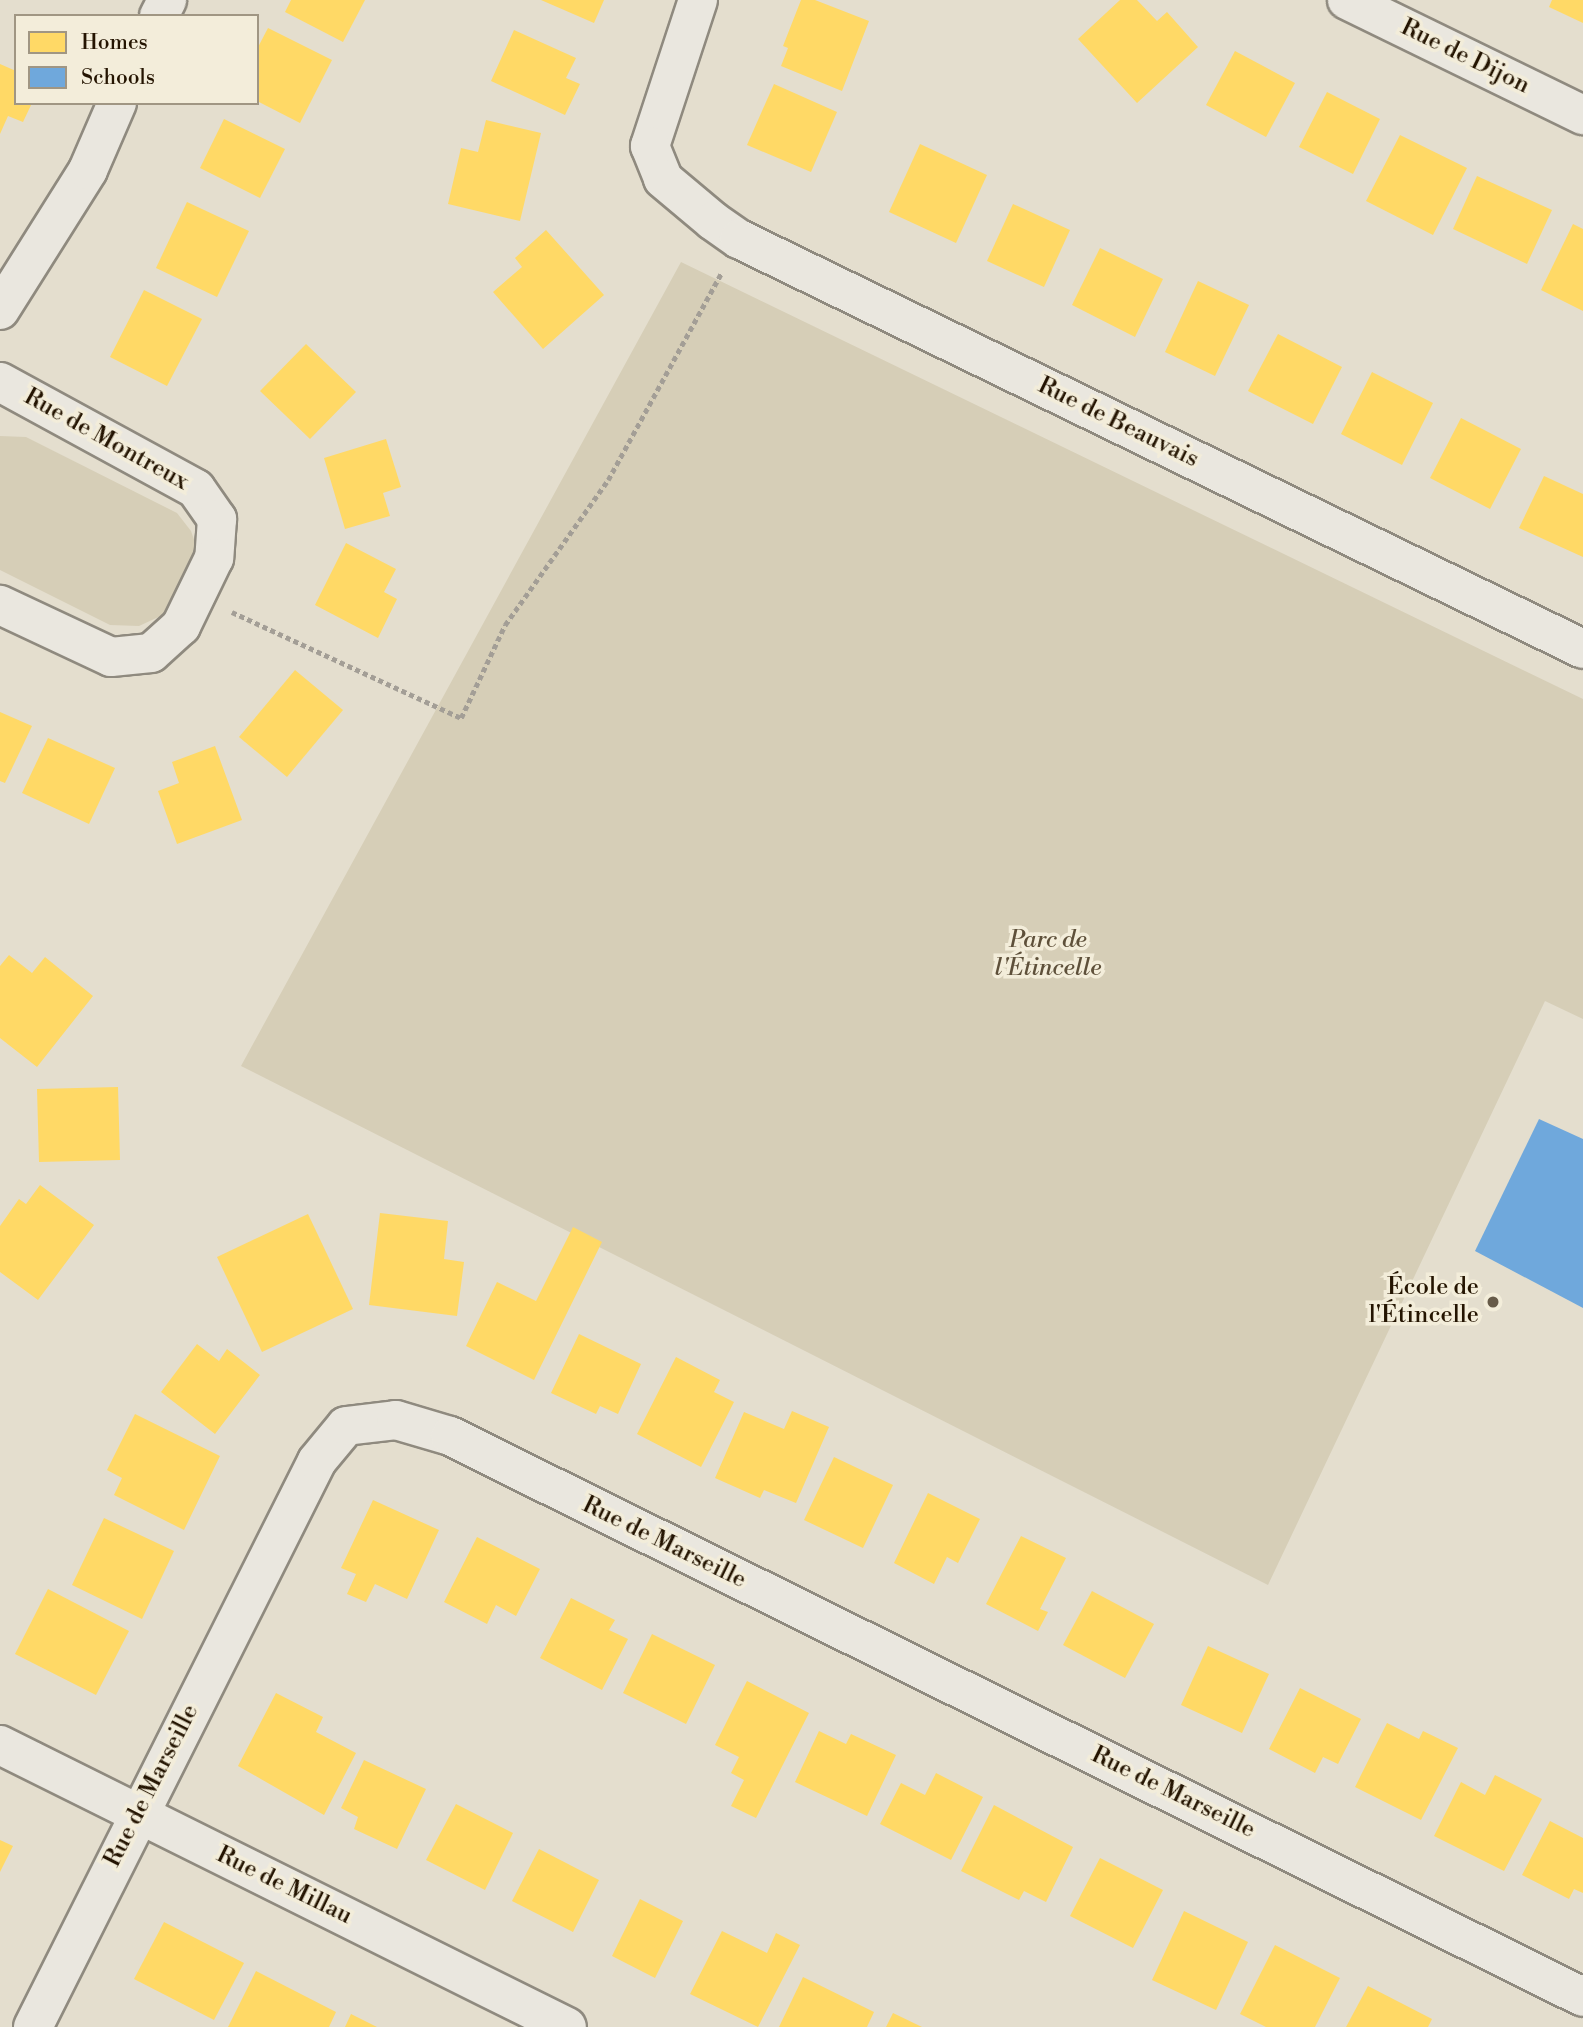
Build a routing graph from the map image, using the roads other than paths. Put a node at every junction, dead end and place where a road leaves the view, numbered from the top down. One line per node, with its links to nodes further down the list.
1 (698, 0): 8 (street, Rue de Beauvais)
2 (1347, 0): 4 (street, Rue de Dijon)
3 (116, 105): 5 (street)
4 (1583, 115)
5 (0, 310)
6 (0, 382): 7 (street, Rue de Montreux)
7 (0, 605)
8 (1583, 649)
9 (0, 1745): 10 (street, Rue de Millau)
10 (138, 1814): 11 (street, Rue de Marseille); 12 (street, Rue de Marseille); 13 (street, Rue de Millau)
11 (1583, 1997)
12 (33, 2027)
13 (567, 2027)

